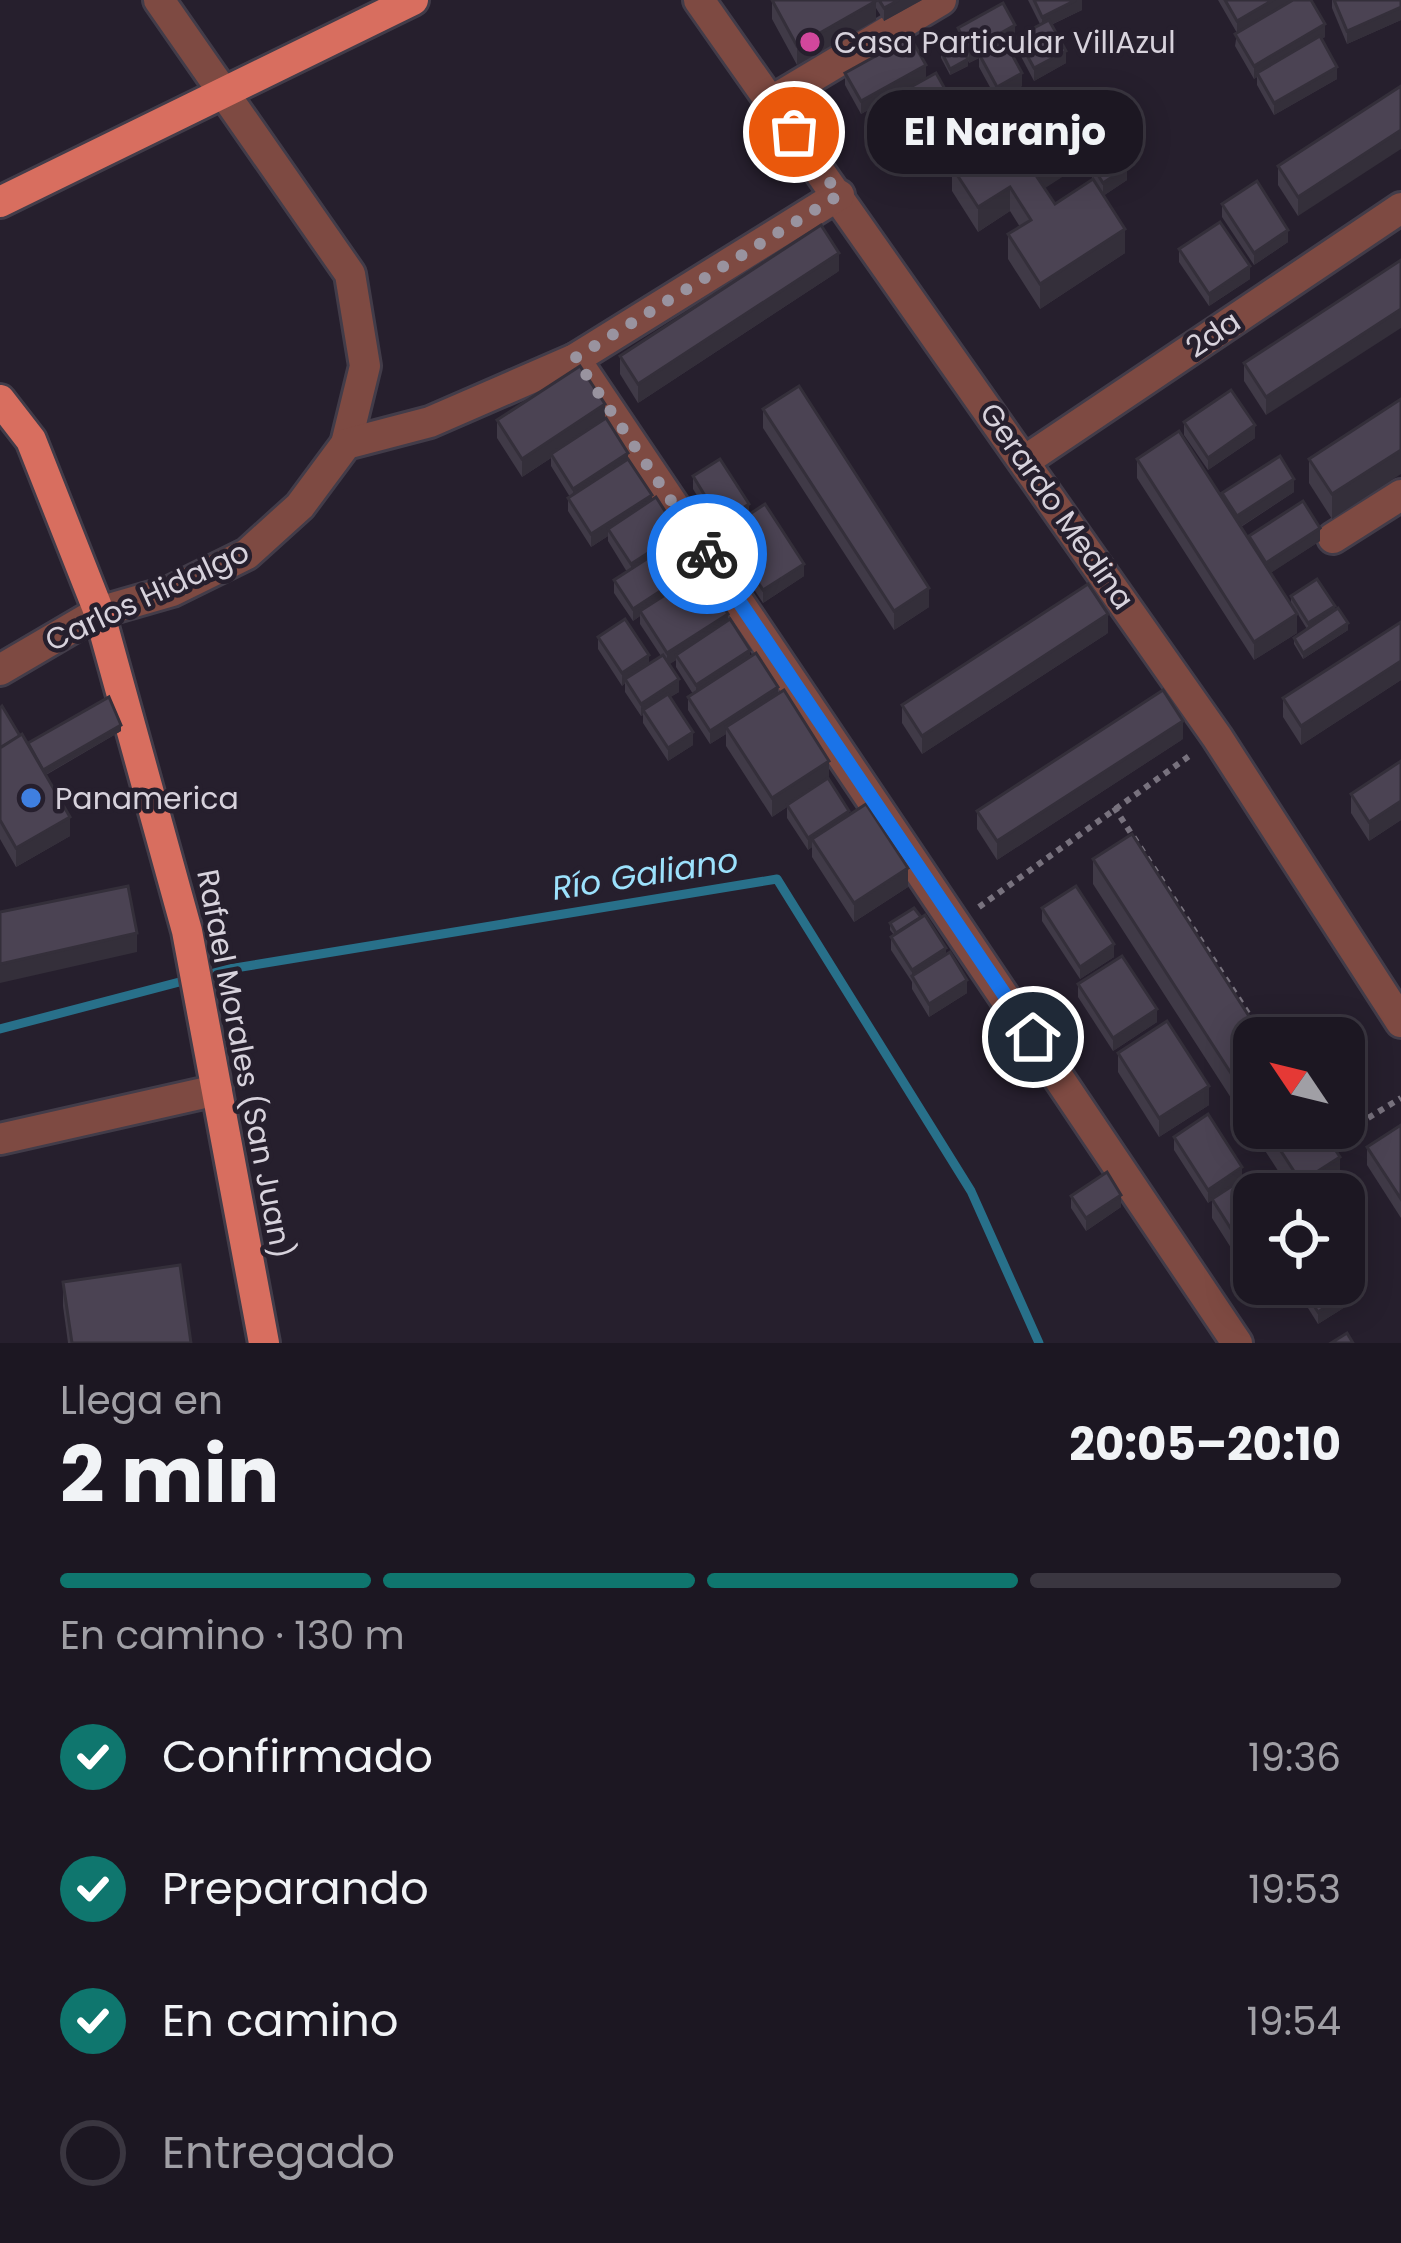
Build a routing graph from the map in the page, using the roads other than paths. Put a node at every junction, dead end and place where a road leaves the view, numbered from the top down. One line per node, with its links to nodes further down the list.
1 (159, 0): 5 (street)
2 (413, 0): 5 (main road)
3 (699, 0): 6 (street, Gerardo Medina)
4 (941, 0): 6 (street)
5 (225, 90): 8 (main road); 12 (street)
6 (772, 101): 7 (street, Gerardo Medina)
7 (839, 195): 10 (street); 13 (street, Gerardo Medina)
8 (2, 203)
9 (1401, 208): 13 (street, 2da)
10 (575, 358): 12 (street); 22 (street)
11 (0, 400): 16 (main road, Rafael Morales (San Juan))
12 (346, 443): 16 (street, Carlos Hidalgo)
13 (1026, 460): 18 (street, Gerardo Medina)
14 (1401, 495): 15 (street)
15 (1334, 538)
16 (100, 612): 17 (street, Carlos Hidalgo); 19 (main road, Rafael Morales (San Juan))
17 (0, 670)
18 (1401, 1022)
19 (217, 1090): 20 (street); 21 (main road, Rafael Morales (San Juan))
20 (0, 1139)
21 (264, 1343)
22 (1237, 1343)

